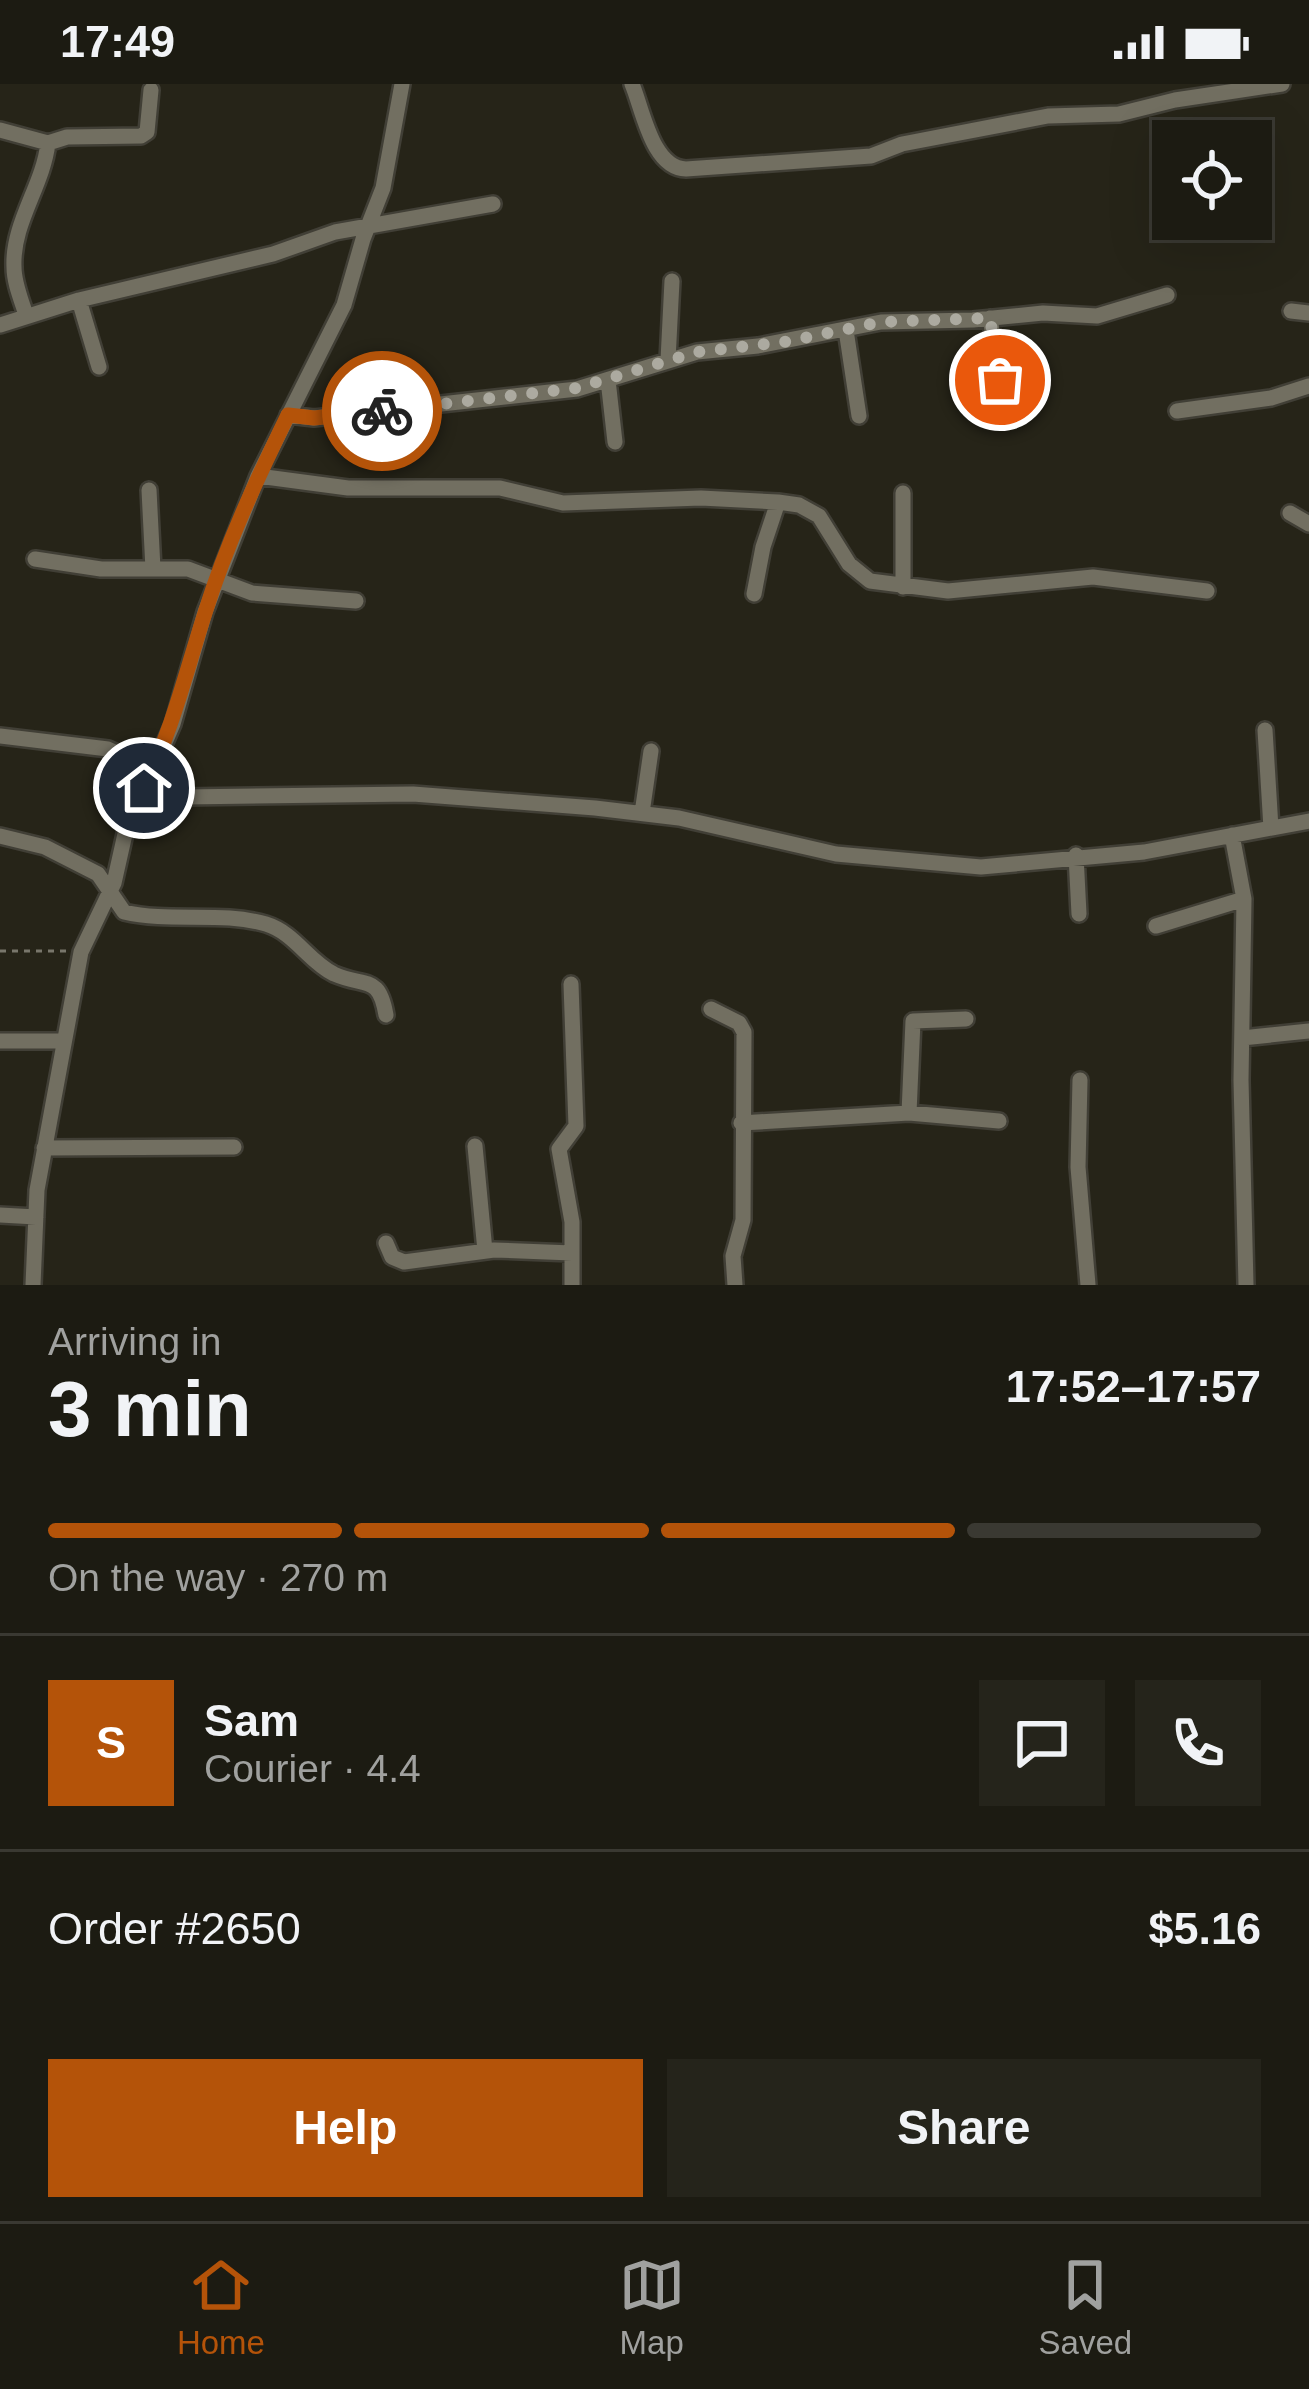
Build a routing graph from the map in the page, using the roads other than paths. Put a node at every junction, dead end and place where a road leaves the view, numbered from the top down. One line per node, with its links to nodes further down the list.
1 (402, 84): 8 (street)
2 (632, 84): 3 (street)
3 (1282, 84)
4 (151, 90): 6 (street)
5 (0, 130): 6 (street)
6 (48, 143): 12 (street)
7 (493, 204): 8 (street)
8 (368, 224): 11 (street); 22 (street)
9 (672, 280): 16 (street)
10 (1167, 295): 13 (street)
11 (79, 300): 12 (street); 17 (street)
12 (26, 315): 14 (street)
13 (990, 318): 15 (street); 19 (street)
14 (0, 325)
15 (846, 330): 16 (street); 23 (street)
16 (668, 360): 18 (street)
17 (99, 367)
18 (608, 380): 22 (street); 24 (street)
19 (1000, 380)
20 (1309, 386): 21 (street)
21 (1177, 411)
22 (288, 415): 25 (street)
23 (859, 416)
24 (614, 442)
25 (258, 476): 28 (street); 33 (street)
26 (149, 490): 32 (street)
27 (903, 493): 34 (street)
28 (778, 502): 34 (street); 36 (street)
29 (1290, 513): 30 (street)
30 (1309, 524)
31 (35, 559): 32 (street)
32 (153, 569): 33 (street)
33 (217, 578): 37 (street); 41 (street)
34 (903, 587): 35 (street)
35 (1207, 591)
36 (754, 594)
37 (356, 601)
38 (1265, 730): 45 (street)
39 (0, 736): 41 (street)
40 (651, 752): 43 (street)
41 (153, 769): 42 (street)
42 (144, 788): 43 (street); 49 (street)
43 (642, 813): 48 (street)
44 (1309, 821): 45 (street)
45 (1271, 828): 46 (street)
46 (1232, 835): 48 (street); 50 (street)
47 (0, 836): 49 (street)
48 (1076, 855): 51 (street)
49 (111, 890): 55 (street); 60 (street)
50 (1244, 899): 52 (street); 58 (street)
51 (1079, 914)
52 (1156, 926)
53 (571, 984): 72 (street)
54 (711, 1009): 64 (street)
55 (386, 1015)
56 (966, 1019): 62 (street)
57 (1309, 1031): 58 (street)
58 (1242, 1038): 77 (street)
59 (0, 1041): 60 (street)
60 (62, 1041): 66 (street)
61 (1080, 1080): 76 (street)
62 (909, 1113): 63 (street); 64 (street)
63 (999, 1120)
64 (741, 1123): 75 (street)
65 (475, 1146): 71 (street)
66 (44, 1148): 67 (street); 69 (street)
67 (235, 1148)
68 (0, 1215): 69 (street)
69 (36, 1217): 73 (street)
70 (386, 1243): 71 (street)
71 (485, 1251): 72 (street)
72 (572, 1253): 74 (street)
73 (33, 1285)
74 (572, 1285)
75 (735, 1285)
76 (1088, 1285)
77 (1246, 1285)

